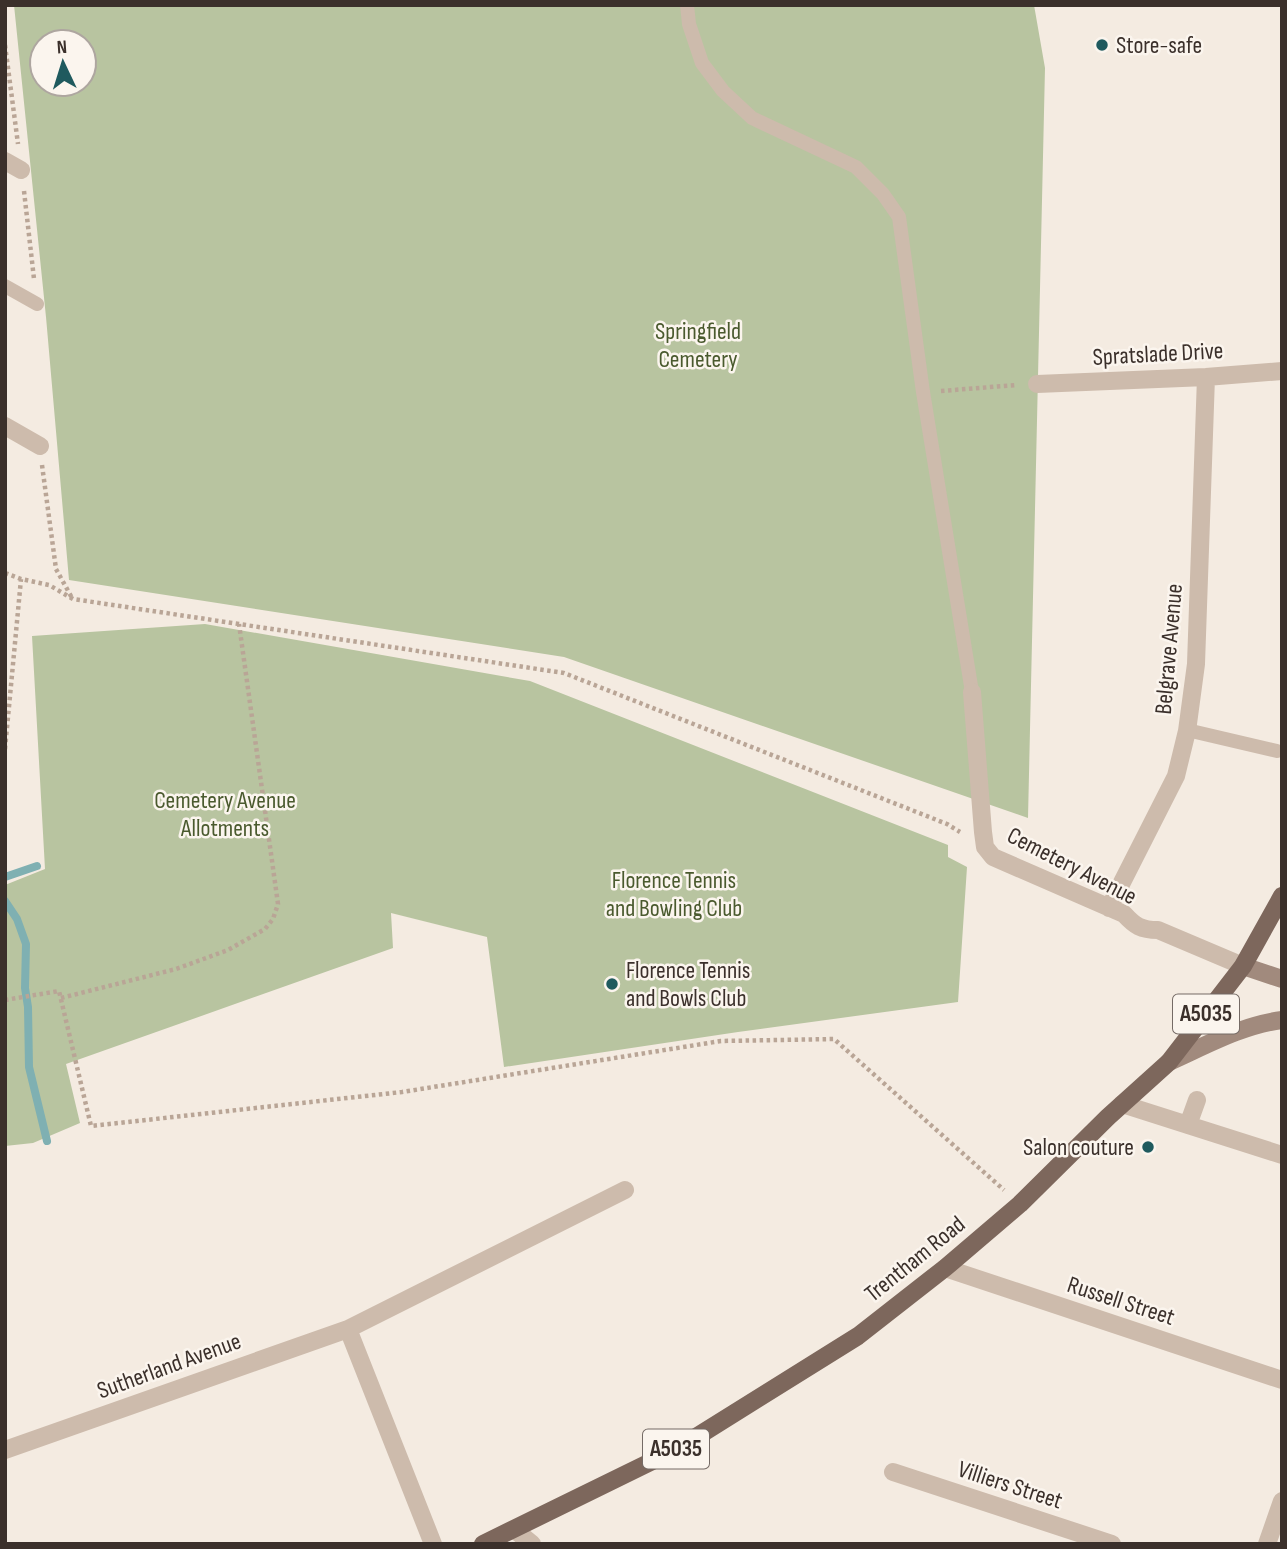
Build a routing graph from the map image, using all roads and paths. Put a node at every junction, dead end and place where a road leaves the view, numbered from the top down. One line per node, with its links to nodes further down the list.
1 (687, 5): 9 (lane)
2 (5, 161): 3 (street)
3 (21, 170)
4 (5, 286): 5 (lane)
5 (37, 304)
6 (1282, 371): 7 (street, Spratslade Drive)
7 (1206, 377): 8 (street, Spratslade Drive); 17 (street, Belgrave Avenue)
8 (1037, 384): 9 (path)
9 (923, 392): 16 (lane)
10 (5, 426): 11 (street)
11 (40, 446): 14 (path)
12 (5, 573): 13 (path)
13 (21, 579): 14 (path); 18 (path)
14 (73, 599): 15 (path)
15 (239, 624): 20 (path); 25 (path)
16 (972, 692): 20 (street, Cemetery Avenue)
17 (1187, 730): 19 (lane); 22 (street, Belgrave Avenue)
18 (5, 749)
19 (1276, 751)
20 (985, 847): 22 (street, Cemetery Avenue)
21 (1282, 896): 23 (main road, Trentham Road / A5035)
22 (1109, 908): 23 (street, Cemetery Avenue)
23 (1243, 966): 24 (main road); 28 (main road, Trentham Road / A5035)
24 (1282, 979)
25 (61, 998): 26 (path); 34 (path)
26 (5, 1000)
27 (1282, 1020): 28 (main road)
28 (1169, 1062): 30 (main road, Trentham Road / A5035)
29 (1197, 1100): 31 (street)
30 (1122, 1104): 31 (street); 34 (main road, Trentham Road / A5035)
31 (1188, 1125): 32 (street)
32 (1282, 1155)
33 (625, 1190): 36 (street, Sutherland Avenue)
34 (1020, 1204): 35 (main road, Trentham Road / A5035)
35 (945, 1268): 37 (street, Russell Street); 41 (main road, Trentham Road / A5035)
36 (348, 1329): 38 (street, Sutherland Avenue); 42 (street)
37 (1282, 1380)
38 (5, 1450)
39 (892, 1472): 45 (street, Villiers Street)
40 (1282, 1501): 46 (street)
41 (515, 1530): 43 (main road, Trentham Road / A5035); 44 (street)
42 (433, 1544)
43 (483, 1544)
44 (532, 1544)
45 (1112, 1544)
46 (1267, 1544)

